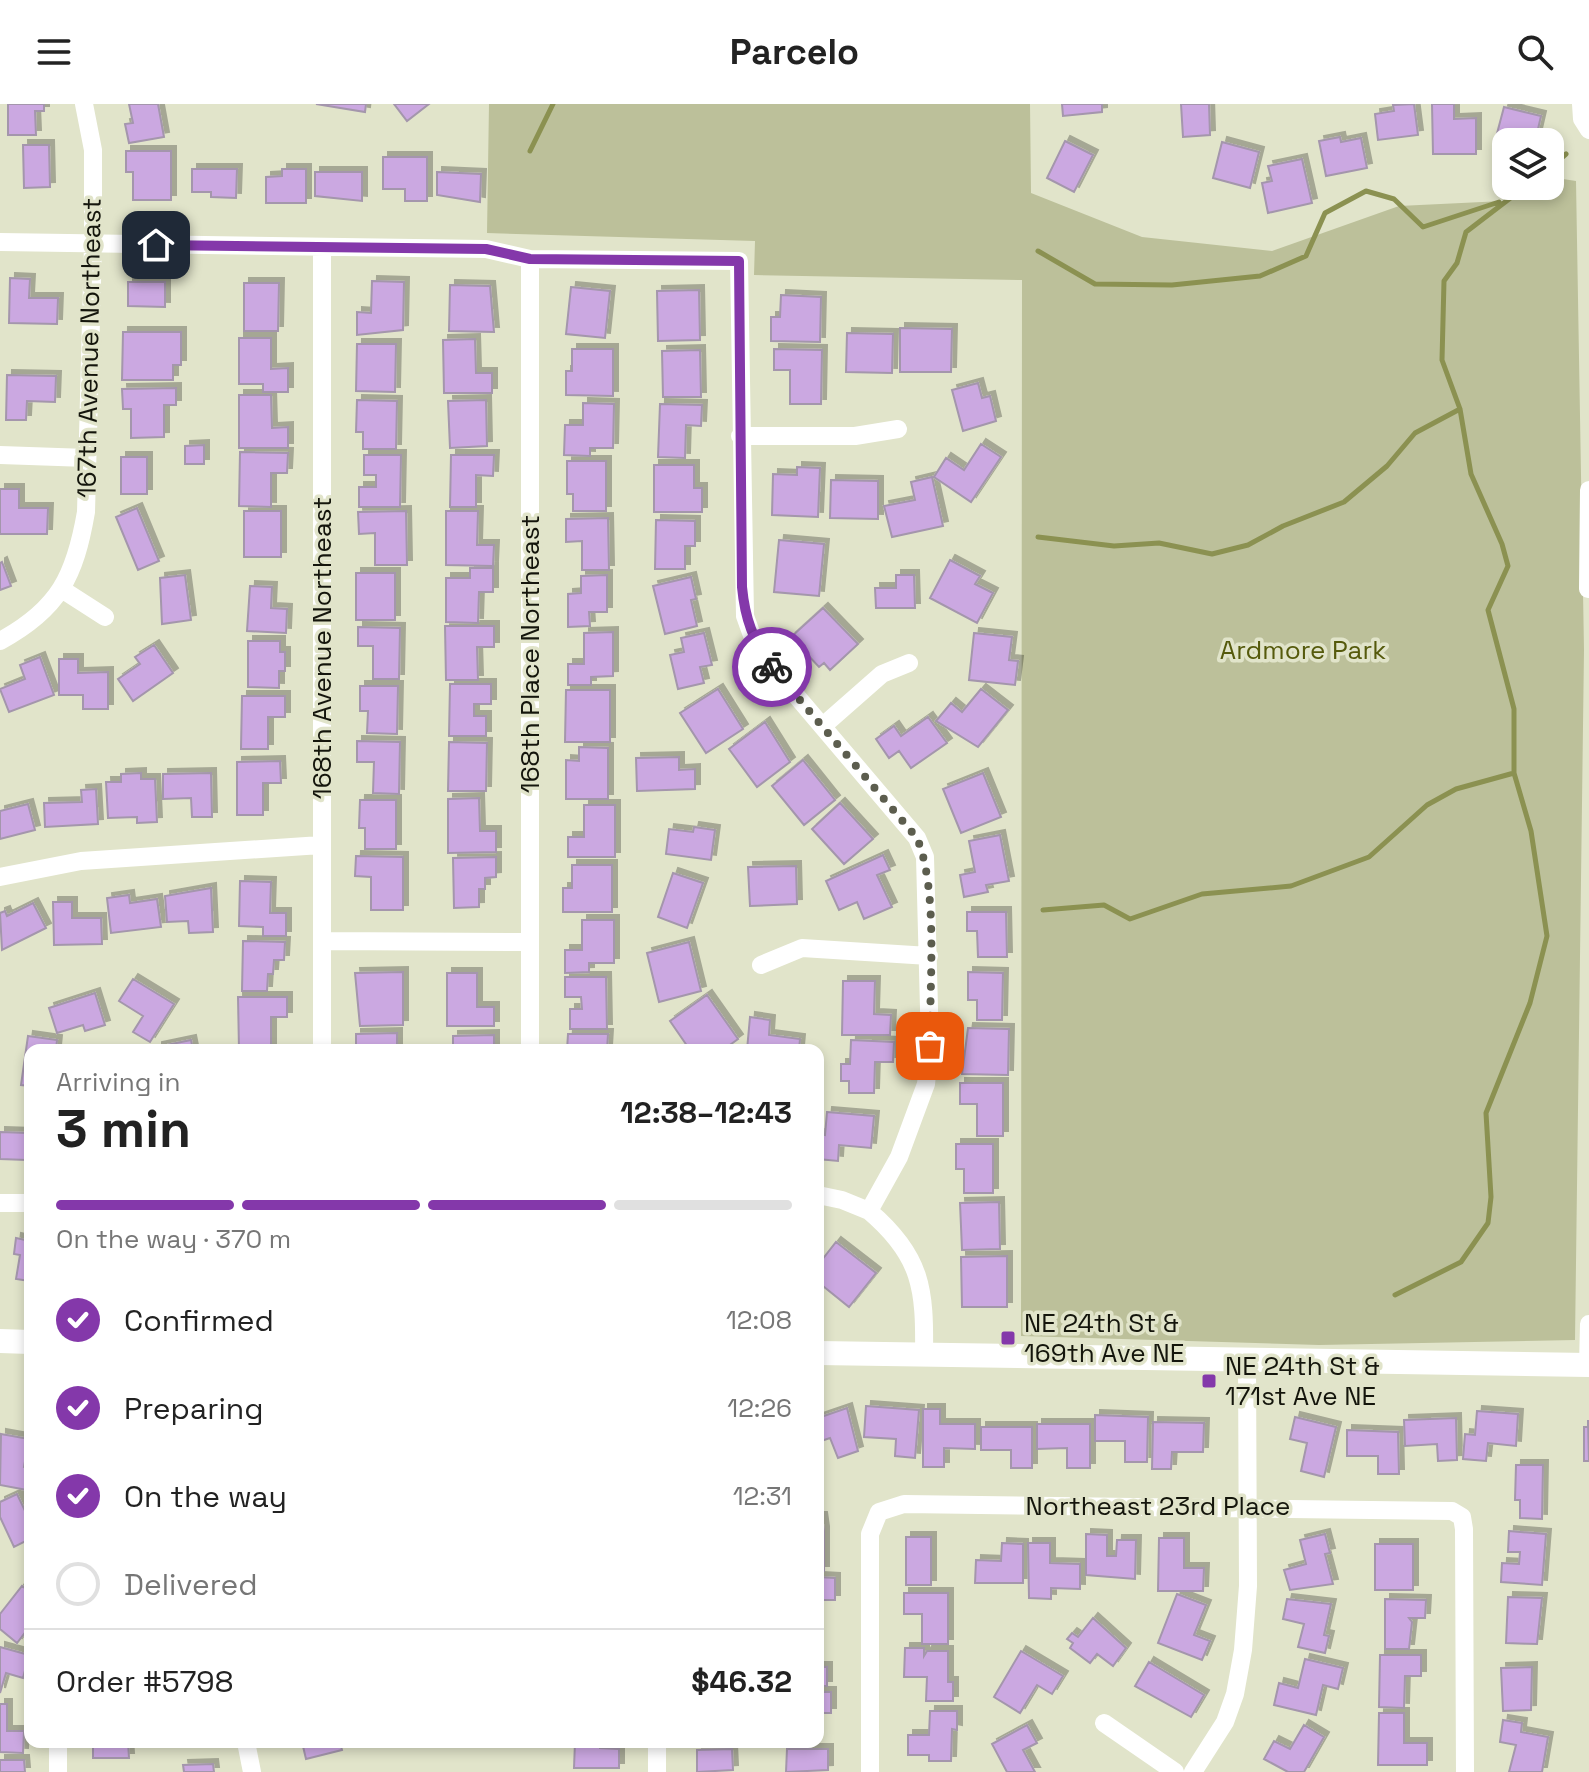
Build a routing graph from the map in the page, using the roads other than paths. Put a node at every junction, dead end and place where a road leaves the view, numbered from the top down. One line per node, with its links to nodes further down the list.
1 (84, 104): 5 (street, 167th Avenue Northeast)
2 (1581, 104): 3 (street)
3 (1589, 130)
4 (0, 242): 5 (street)
5 (93, 244): 6 (street); 11 (street, 167th Avenue Northeast)
6 (322, 247): 7 (street); 20 (street, 168th Avenue Northeast)
7 (530, 259): 9 (street); 23 (street, 168th Place Northeast)
8 (898, 429): 9 (street)
9 (740, 436): 19 (street)
10 (0, 455): 11 (street)
11 (87, 458): 15 (street, 167th Avenue Northeast)
12 (1589, 490): 13 (street)
13 (1589, 534): 14 (street)
14 (1588, 589)
15 (63, 590): 16 (street); 17 (street)
16 (105, 617)
17 (0, 641)
18 (909, 663): 19 (street)
19 (824, 725): 24 (street)
20 (321, 845): 21 (street); 22 (street, 168th Avenue Northeast)
21 (0, 877)
22 (322, 941): 23 (street); 26 (street, 168th Avenue Northeast)
23 (530, 942): 27 (street, 168th Place Northeast)
24 (929, 956): 25 (street); 31 (street)
25 (761, 965)
26 (322, 1044)
27 (530, 1044)
28 (824, 1196): 31 (street)
29 (0, 1203): 30 (street)
30 (24, 1203)
31 (869, 1211): 36 (street)
32 (1589, 1324): 38 (street)
33 (0, 1341): 34 (main road)
34 (24, 1342)
35 (824, 1353): 36 (main road)
36 (924, 1355): 37 (main road)
37 (1247, 1361): 38 (main road); 40 (street)
38 (1588, 1365)
39 (867, 1496): 41 (street)
40 (1247, 1507): 41 (street, Northeast 23rd Place); 51 (street); 52 (street, Northeast 23rd Place)
41 (879, 1512): 49 (street)
42 (1104, 1723): 50 (street)
43 (58, 1748): 46 (street)
44 (247, 1748): 47 (street)
45 (657, 1748): 48 (street)
46 (58, 1772)
47 (252, 1772)
48 (657, 1772)
49 (870, 1772)
50 (1175, 1772)
51 (1193, 1772)
52 (1465, 1772)

